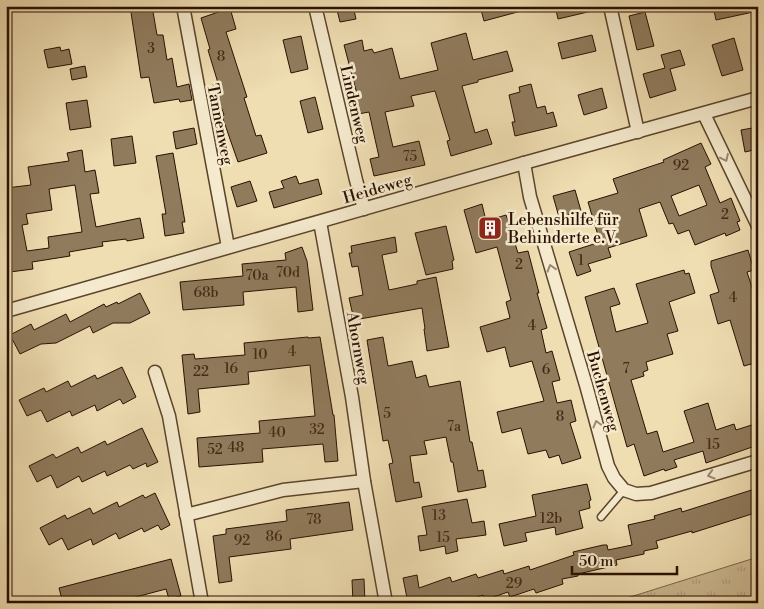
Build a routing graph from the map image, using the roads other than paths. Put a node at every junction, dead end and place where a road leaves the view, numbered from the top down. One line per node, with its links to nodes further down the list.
1 (183, 6): 11 (street, Tannenweg)
2 (316, 6): 8 (street, Lindenweg)
3 (610, 6): 6 (street)
4 (758, 98): 5 (street, Heideweg)
5 (704, 114): 6 (street, Heideweg); 10 (street, one-way to 10)
6 (638, 132): 7 (street, Heideweg)
7 (524, 163): 8 (street, Heideweg); 16 (street, Buchenweg, one-way to 7)
8 (364, 208): 9 (street, Heideweg)
9 (320, 222): 11 (street, Heideweg); 15 (street, Ahornweg)
10 (758, 226)
11 (228, 247): 12 (street, Heideweg)
12 (6, 311)
13 (155, 372): 17 (street)
14 (758, 461): 16 (street, one-way to 16)
15 (364, 480): 17 (street); 20 (street, Ahornweg)
16 (624, 490): 18 (lane)
17 (186, 515): 19 (street)
18 (601, 517)
19 (202, 603)
20 (386, 603)

